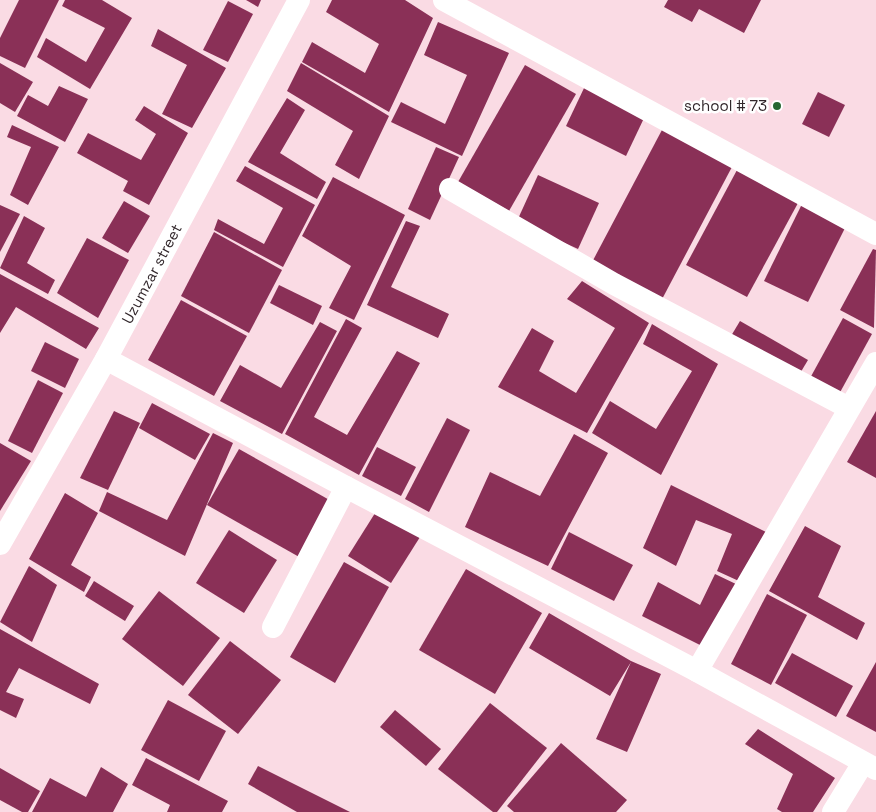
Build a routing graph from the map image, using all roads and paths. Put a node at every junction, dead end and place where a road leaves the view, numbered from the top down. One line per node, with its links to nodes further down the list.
1 (299, 0): 5 (street, Uzumzar street)
2 (444, 0): 4 (street)
3 (450, 189): 7 (street)
4 (876, 234)
5 (106, 360): 8 (street); 9 (street, Uzumzar street)
6 (876, 363): 7 (street)
7 (849, 408): 11 (street)
8 (346, 487): 10 (street); 11 (street)
9 (0, 544)
10 (273, 627)
11 (697, 671): 12 (street)
12 (870, 766): 13 (street)
13 (833, 812)

